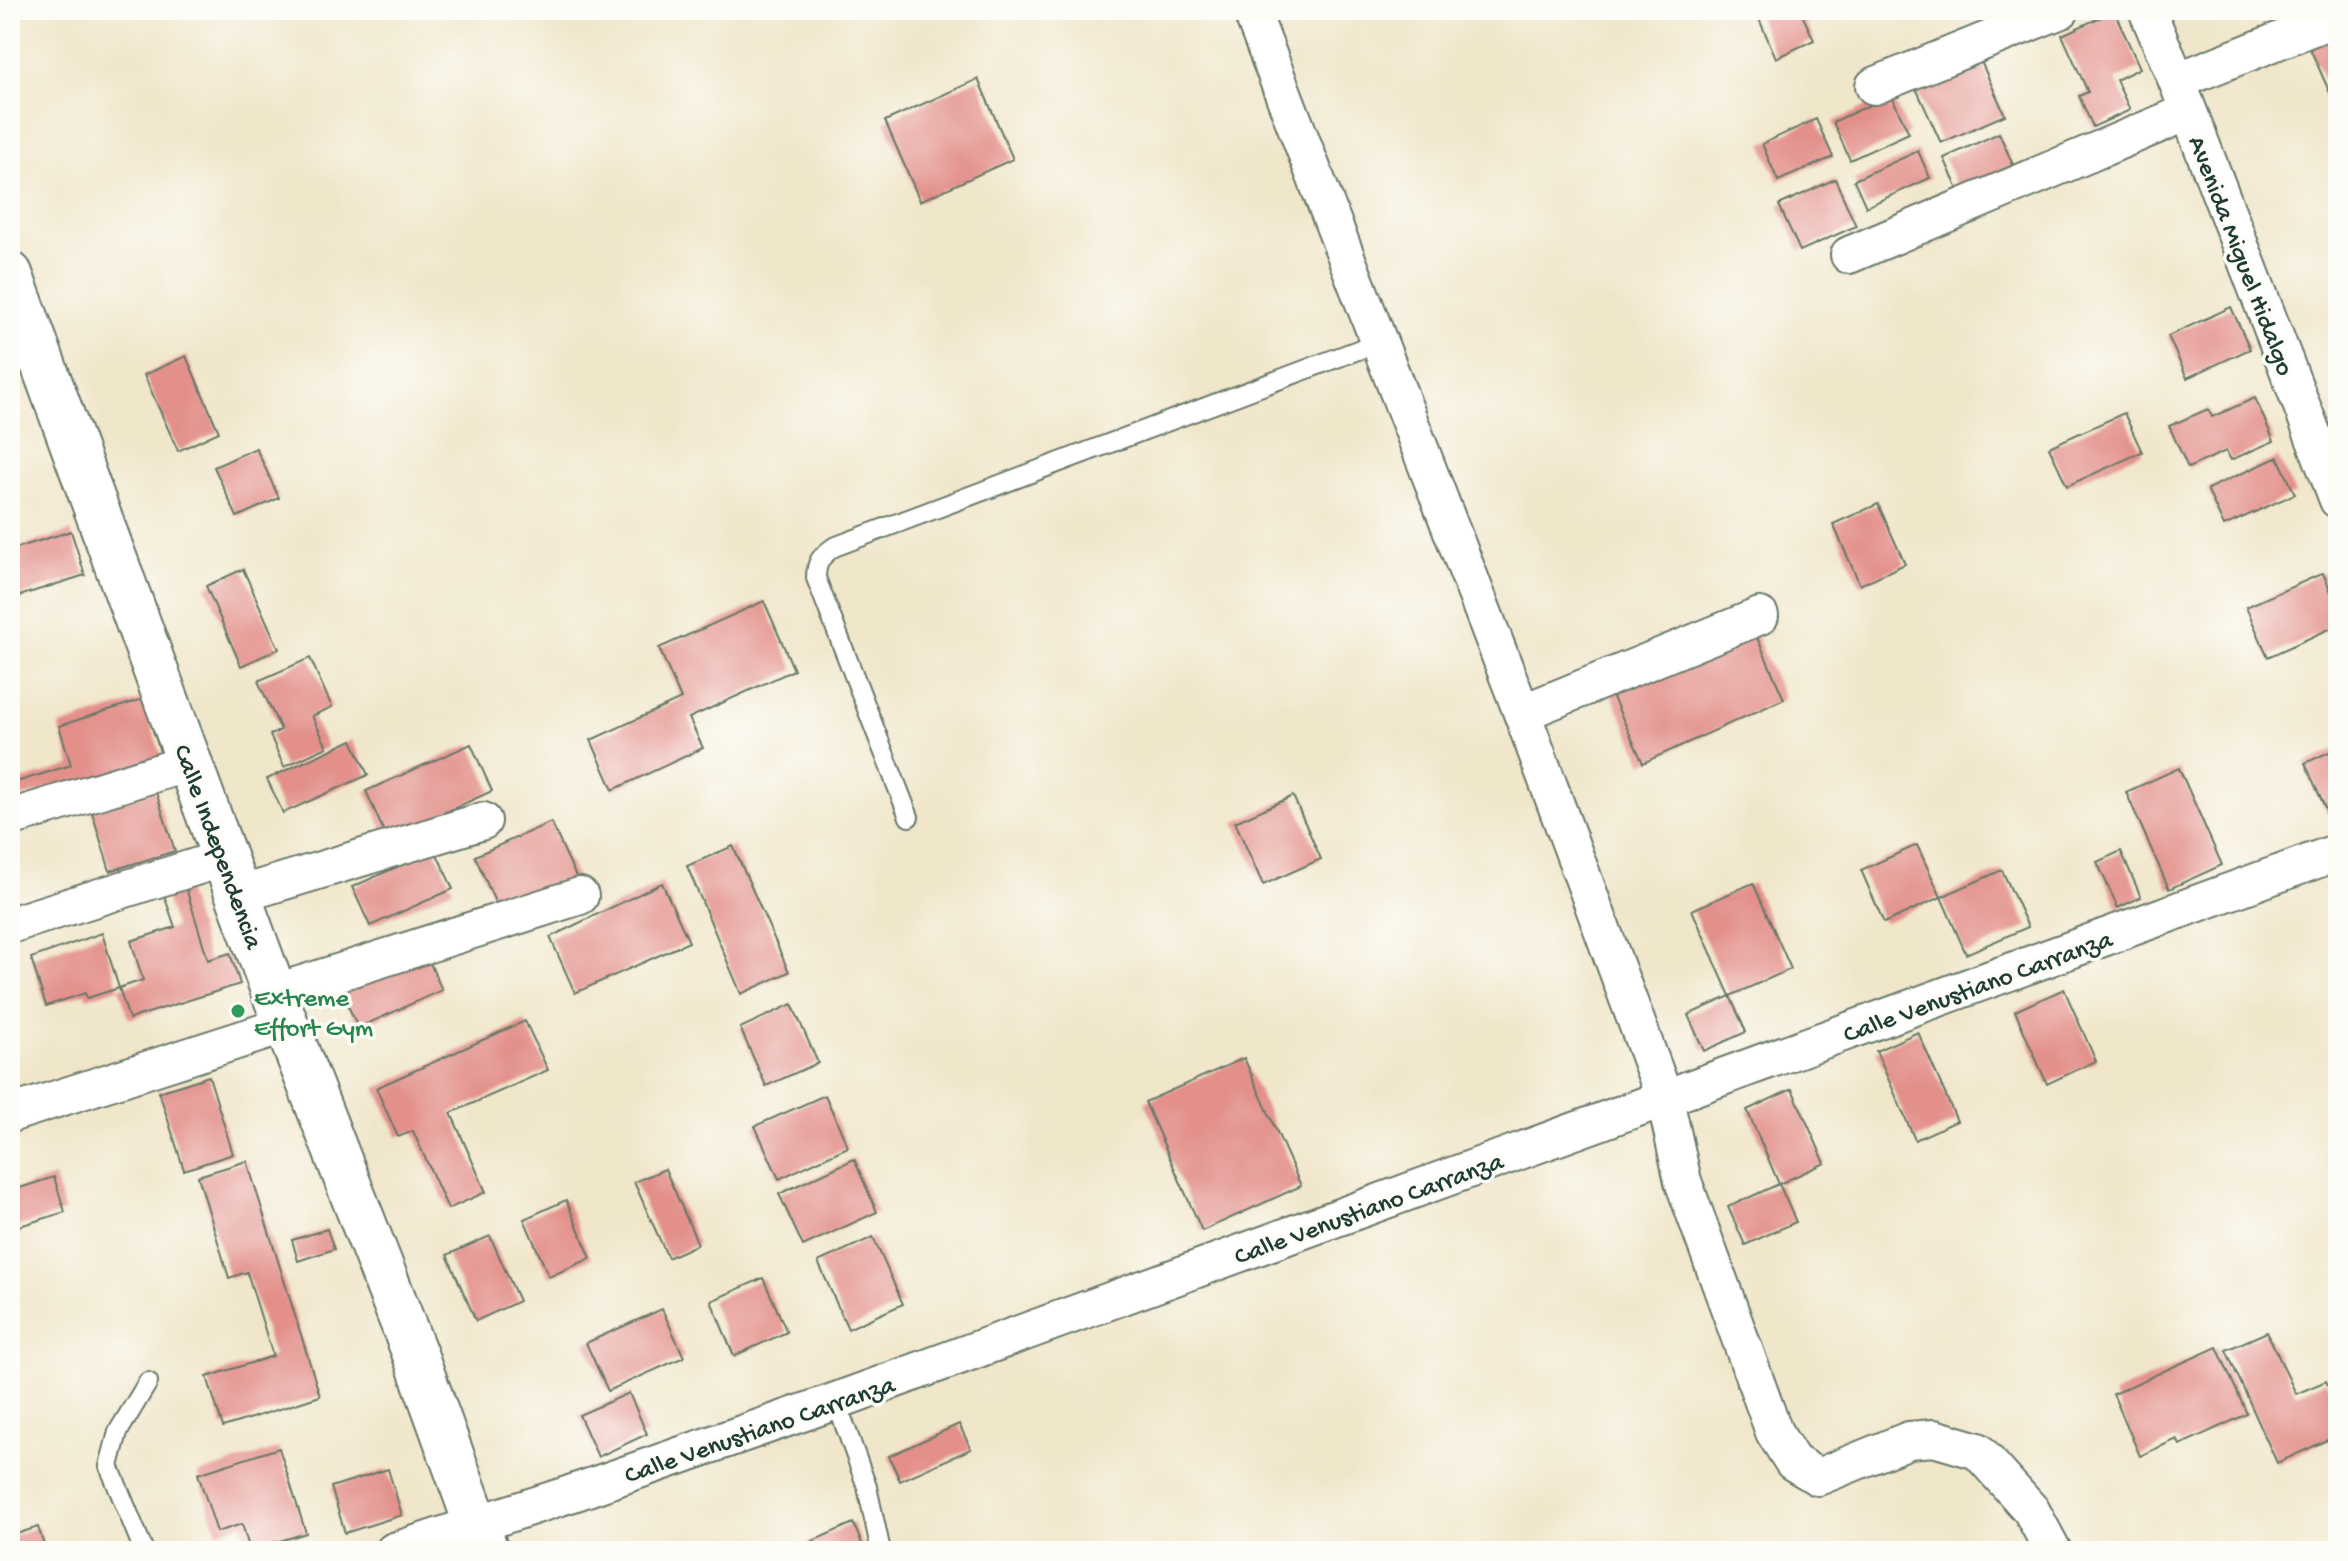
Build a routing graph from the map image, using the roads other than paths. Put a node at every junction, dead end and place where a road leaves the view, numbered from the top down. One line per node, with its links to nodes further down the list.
1 (1251, 10): 9 (street)
2 (2061, 10): 5 (street)
3 (2147, 10): 6 (street, Avenida Miguel Hidalgo)
4 (2338, 17): 6 (street)
5 (1874, 86)
6 (2183, 97): 7 (street); 10 (street, Avenida Miguel Hidalgo)
7 (1849, 255)
8 (10, 274): 13 (street, Calle Independencia)
9 (1379, 342): 12 (street); 14 (lane)
10 (2338, 500)
11 (1760, 616): 12 (street)
12 (1522, 713): 22 (street)
13 (189, 763): 15 (street); 18 (street, Calle Independencia)
14 (909, 817)
15 (10, 818)
16 (483, 821): 18 (street)
17 (2338, 852): 22 (street, Calle Venustiano Carranza)
18 (231, 876): 20 (street); 21 (street, Calle Independencia)
19 (580, 896): 21 (street)
20 (10, 925)
21 (280, 1009): 23 (street); 26 (street, Calle Independencia)
22 (1665, 1099): 25 (street, Calle Venustiano Carranza); 30 (street)
23 (10, 1114)
24 (148, 1382): 27 (lane)
25 (836, 1401): 26 (street, Calle Venustiano Carranza); 29 (lane)
26 (481, 1538): 28 (street, Calle Venustiano Carranza)
27 (144, 1551)
28 (394, 1551)
29 (881, 1551)
30 (2053, 1551)

